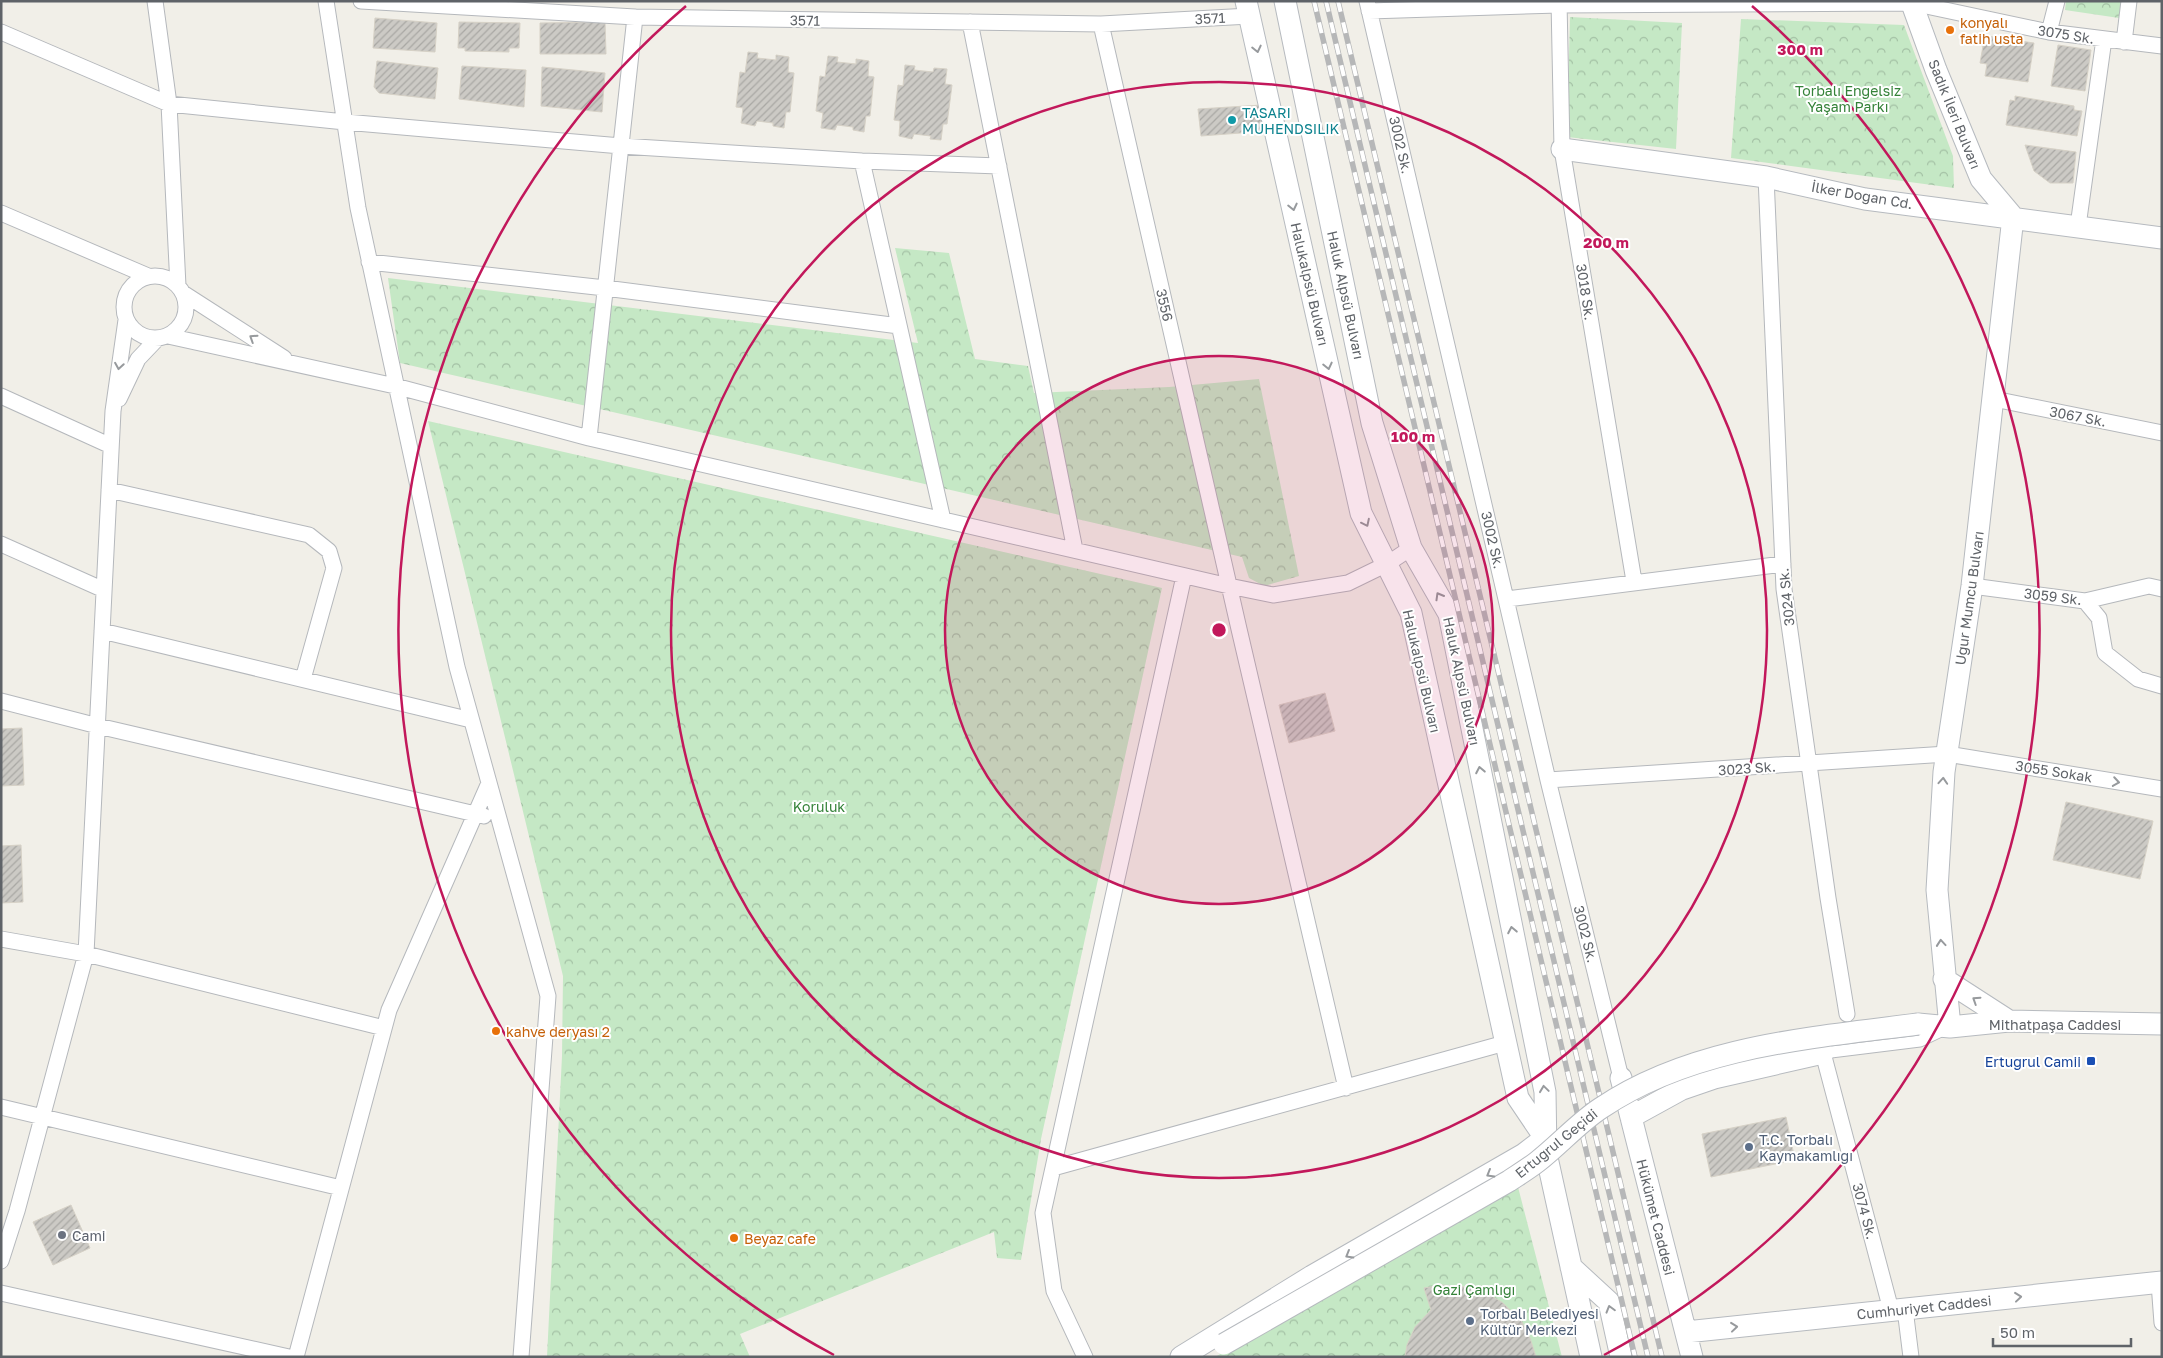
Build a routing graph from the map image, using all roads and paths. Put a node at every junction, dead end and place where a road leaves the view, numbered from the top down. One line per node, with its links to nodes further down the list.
1 (155, 1): 19 (street)
2 (326, 1): 20 (street)
3 (361, 1): 11 (street, 3571)
4 (1285, 1): 48 (main road, Haluk Alpsü Bulvarı)
5 (2057, 1): 15 (street)
6 (2129, 1): 17 (street)
7 (1911, 2): 8 (street, 3075 Sk.); 15 (street, 3075 Sk.); 27 (main road, Sadık İleri Bulvarı)
8 (1559, 3): 9 (street, 3075 Sk.); 22 (street, 3018 Sk.)
9 (1368, 6): 58 (street, 3002 Sk.)
10 (1248, 9): 13 (street, 3571); 50 (main road, Halukalpsü Bulvarı, one-way to 50)
11 (635, 17): 12 (street, 3571); 21 (street)
12 (970, 22): 13 (street, 3571); 24 (street)
13 (1101, 24): 54 (street, 3556)
14 (1, 32): 19 (street)
15 (2049, 32): 16 (street, 3075 Sk.)
16 (2104, 39): 17 (street, 3075 Sk.); 28 (street)
17 (2124, 42): 18 (street, 3075 Sk.)
18 (2162, 46)
19 (169, 104): 20 (street); 33 (street)
20 (345, 122): 21 (street); 30 (street)
21 (621, 146): 23 (street); 32 (street)
22 (1562, 149): 25 (main road, İlker Doğan Cd.); 53 (street, 3018 Sk.)
23 (862, 161): 24 (street); 35 (street)
24 (999, 166): 49 (street)
25 (1766, 177): 27 (main road, İlker Doğan Cd.); 51 (street, 3024 Sk.)
26 (1, 213): 31 (street)
27 (2013, 217): 28 (main road, İlker Doğan Cd.); 40 (main road, Uğur Mumcu Bulvarı)
28 (2078, 226): 29 (main road, İlker Doğan Cd.)
29 (2162, 238)
30 (369, 262): 32 (street); 38 (street)
31 (148, 276): 33 (street); 34 (street)
32 (605, 288): 35 (street); 43 (street)
33 (180, 289): 36 (street); 37 (street, one-way to 33)
34 (126, 320): 36 (street); 41 (street, one-way to 41)
35 (899, 326): 46 (street)
36 (163, 337): 37 (street); 41 (street)
37 (294, 364): 38 (street)
38 (395, 386): 43 (street); 64 (street)
39 (1, 396): 44 (street)
40 (1994, 399): 42 (street, 3067 Sk.); 55 (main road, Uğur Mumcu Bulvarı)
41 (112, 412): 44 (street)
42 (2162, 433)
43 (589, 438): 46 (street)
44 (111, 446): 45 (street)
45 (109, 490): 57 (street); 61 (street)
46 (943, 520): 49 (street)
47 (1, 544): 57 (street)
48 (1411, 548): 50 (street); 89 (main road, Haluk Alpsü Bulvarı, one-way to 48)
49 (1075, 550): 52 (street)
50 (1387, 564): 54 (street); 82 (main road, Halukalpsü Bulvarı)
51 (1782, 564): 53 (street); 67 (street, 3024 Sk.)
52 (1184, 576): 54 (street); 90 (street)
53 (1634, 582): 58 (street)
54 (1229, 586): 85 (street, 3556)
55 (1972, 586): 59 (street, 3059 Sk.); 66 (main road, Uğur Mumcu Bulvarı)
56 (2162, 589): 59 (street, 3059 Sk.)
57 (104, 590): 60 (street)
58 (1507, 599): 68 (street, 3002 Sk.)
59 (2085, 601): 62 (street)
60 (102, 631): 61 (street); 65 (street)
61 (303, 679): 64 (street)
62 (2162, 686)
63 (1, 701): 65 (street)
64 (471, 720): 69 (street)
65 (98, 726): 71 (street); 74 (street)
66 (1947, 754): 67 (street, 3023 Sk.); 70 (street, 3055 Sokak, one-way to 70); 75 (main road, Uğur Mumcu Bulvarı, one-way to 66)
67 (1809, 764): 68 (street, 3023 Sk.); 76 (street, 3024 Sk.)
68 (1548, 780): 84 (street, 3002 Sk.)
69 (489, 783): 71 (street); 72 (street)
70 (2162, 789)
71 (474, 815): 72 (street); 81 (street)
72 (498, 818): 101 (street)
73 (1, 939): 74 (street)
74 (86, 954): 81 (street); 87 (street)
75 (1944, 979): 77 (main road, one-way to 75); 80 (main road, Uğur Mumcu Bulvarı)
76 (1847, 1014)
77 (2009, 1021): 79 (main road, Mithatpaşa Caddesi); 80 (main road, Mithatpaşa Caddesi)
78 (1918, 1024): 80 (main road, Mithatpaşa Caddesi); 104 (main road, Ertuğrul Geçidi, bridge)
79 (2162, 1024)
80 (1950, 1027): 83 (street)
81 (384, 1028): 91 (street)
82 (1505, 1043): 85 (street); 89 (main road, Halukalpsü Bulvarı)
83 (1823, 1053): 88 (main road); 96 (street, 3074 Sk.)
84 (1621, 1078): 88 (main road, Hükümet Caddesi)
85 (1346, 1088): 90 (street)
86 (1, 1107): 87 (street)
87 (42, 1115): 91 (street); 92 (street)
88 (1631, 1117): 98 (main road, Hükümet Caddesi)
89 (1545, 1138): 93 (main road); 103 (main road, one-way to 103)
90 (1053, 1168): 102 (street)
91 (341, 1188): 100 (street)
92 (1, 1261)
93 (1571, 1267): 105 (main road); 106 (main road, one-way to 93)
94 (2160, 1283): 96 (main road, Cumhuriyet Caddesi, one-way to 94); 97 (street)
95 (1, 1293): 99 (street)
96 (1898, 1310): 98 (main road, Cumhuriyet Caddesi, one-way to 96); 108 (street, 3074 Sk.)
97 (2162, 1323)
98 (1686, 1332): 107 (main road, Hükümet Caddesi)
99 (289, 1357)
100 (296, 1357)
101 (521, 1357)
102 (1085, 1357)
103 (1181, 1357)
104 (1192, 1357)
105 (1591, 1357)
106 (1621, 1357)
107 (1692, 1357)
108 (1911, 1357)

